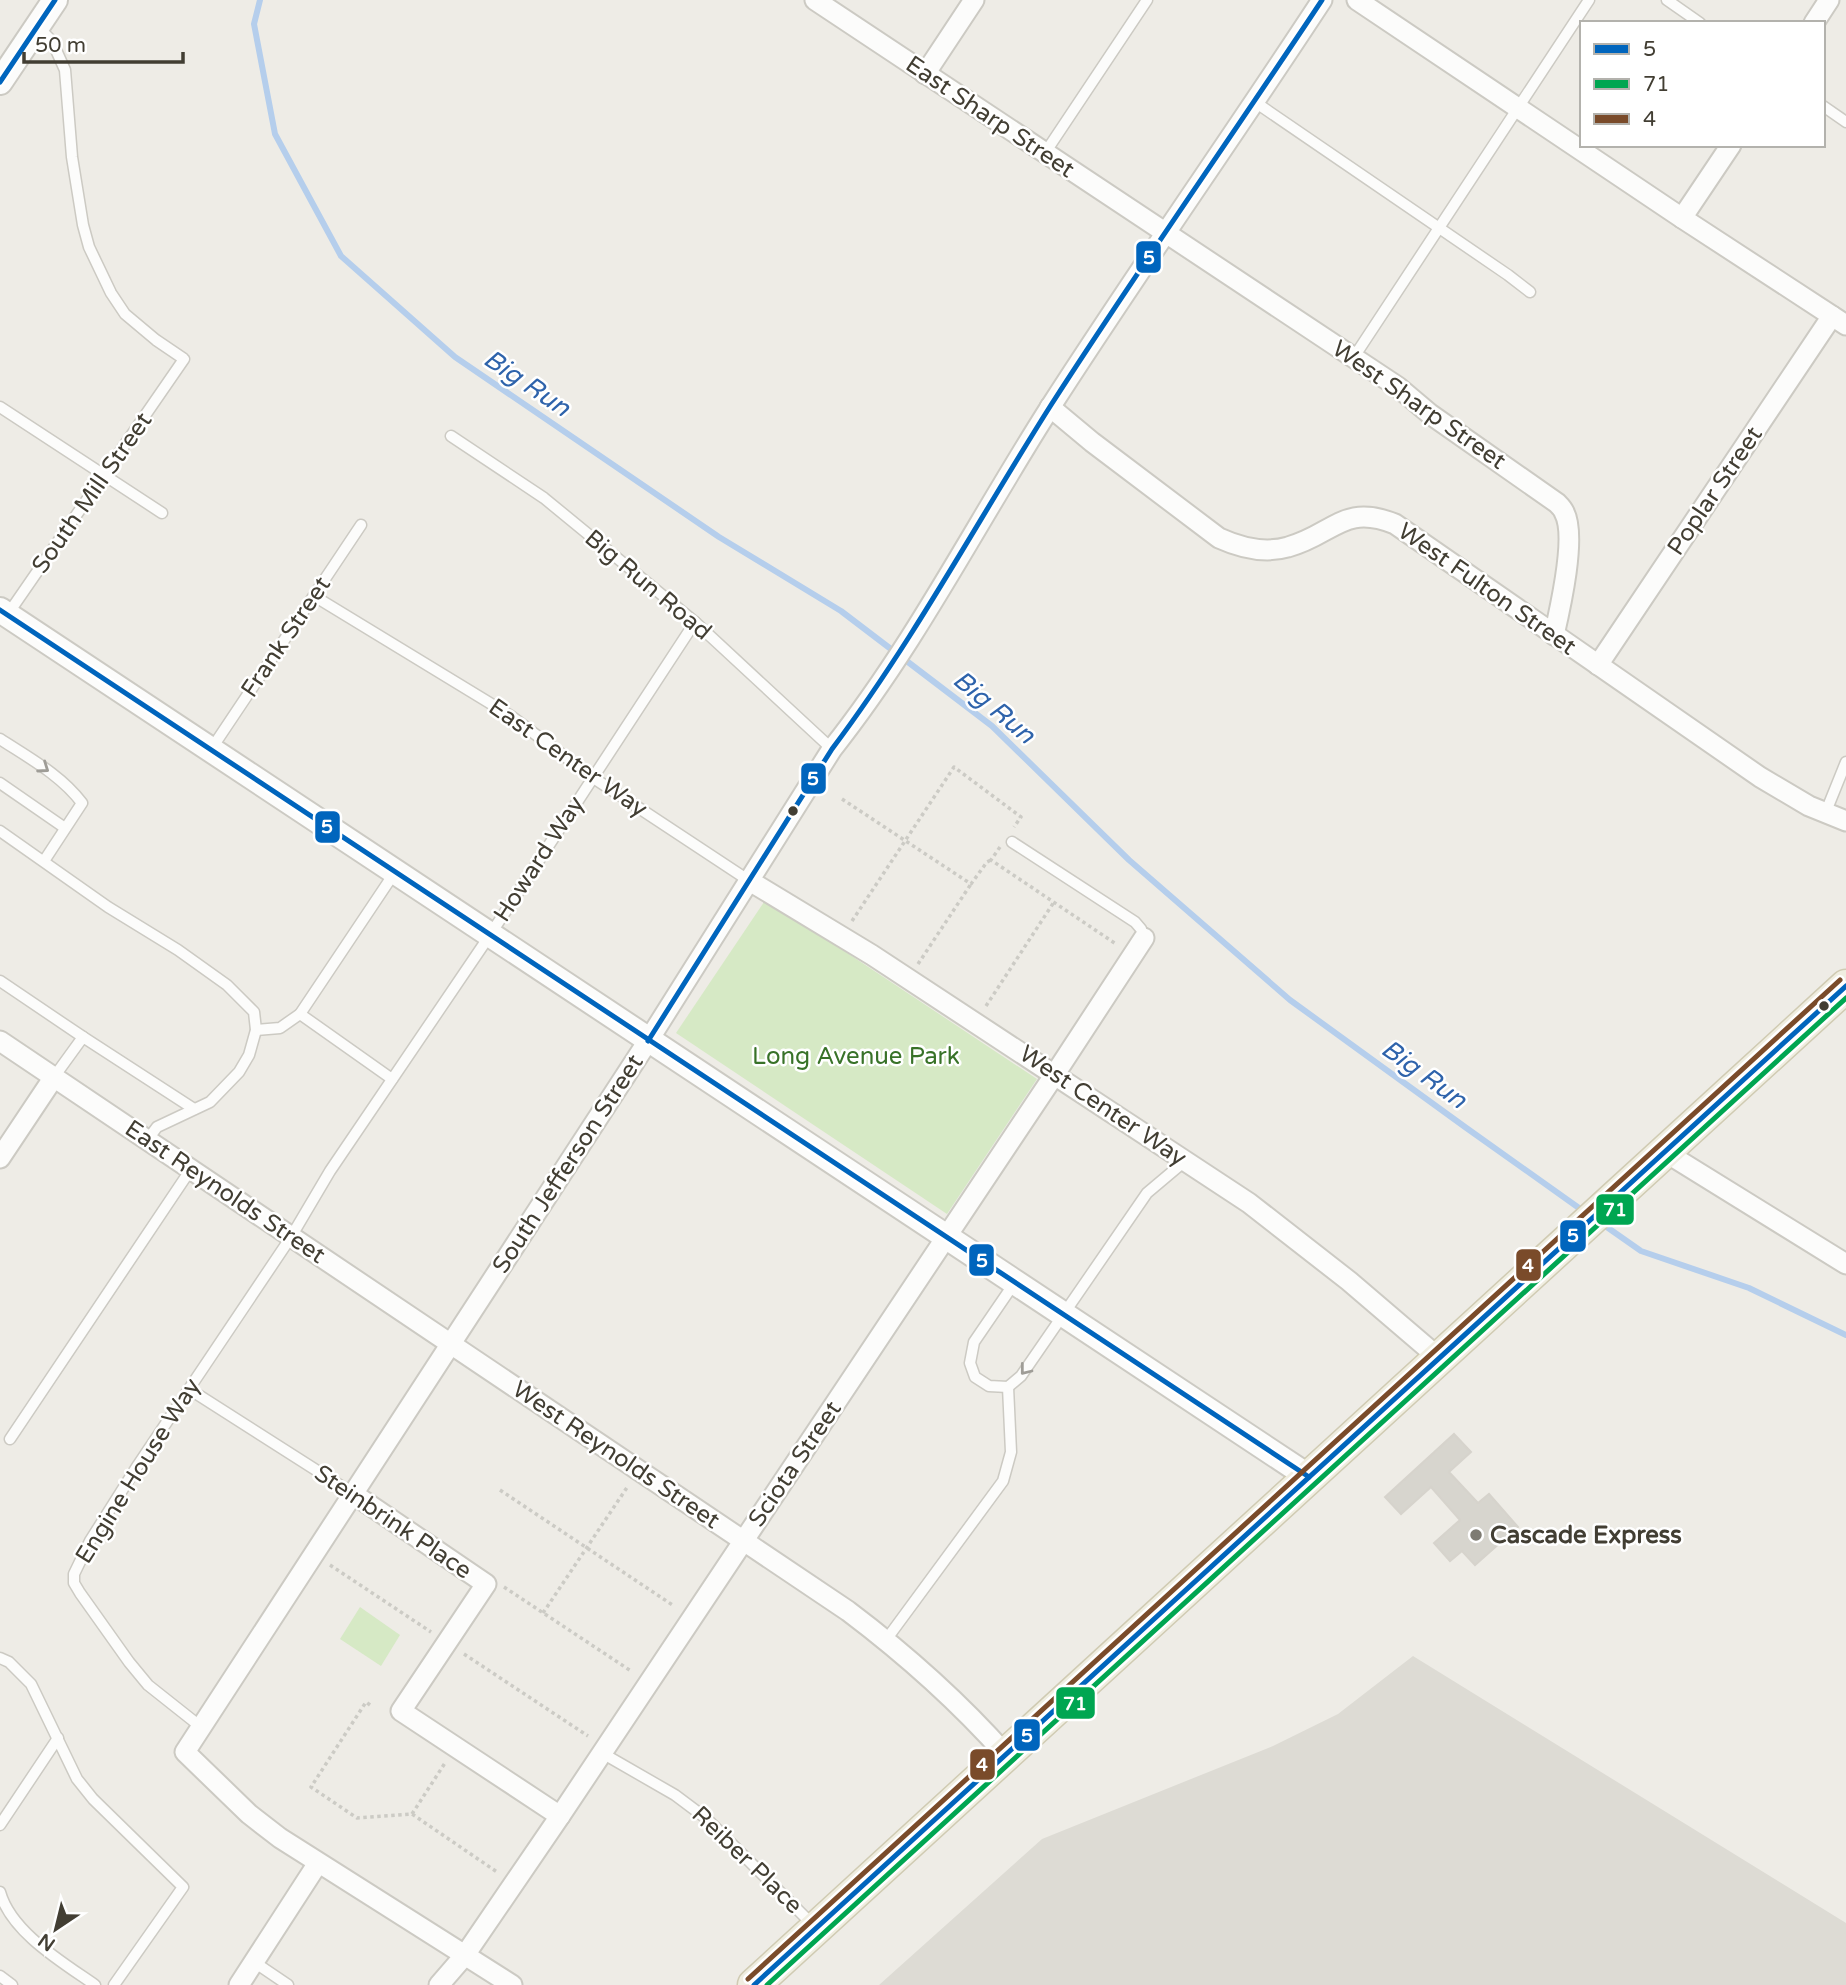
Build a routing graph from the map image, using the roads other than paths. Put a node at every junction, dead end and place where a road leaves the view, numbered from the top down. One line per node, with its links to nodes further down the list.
1 (55, 0): 12 (street)
2 (815, 0): 13 (street, East Sharp Street)
3 (974, 0): 13 (street)
4 (1147, 0): 20 (lane)
5 (1322, 0): 15 (street, South Jefferson Street)
6 (1357, 0): 17 (street)
7 (1589, 0): 17 (lane)
8 (1667, 0): 10 (lane)
9 (1829, 0): 11 (street)
10 (1697, 21)
11 (1815, 21)
12 (37, 26): 14 (street); 30 (lane, South Mill Street)
13 (925, 74): 20 (street, East Sharp Street)
14 (0, 82)
15 (1255, 102): 22 (lane); 23 (street, South Jefferson Street)
16 (1825, 107): 18 (lane)
17 (1518, 108): 21 (street); 22 (lane)
18 (1846, 122)
19 (1730, 147): 21 (street)
20 (1045, 153): 23 (street, East Sharp Street)
21 (1682, 218): 25 (street)
22 (1438, 228): 24 (lane); 26 (lane)
23 (1166, 233): 26 (street, West Sharp Street); 28 (street, South Jefferson Street)
24 (1530, 292)
25 (1842, 322): 37 (street, Poplar Street)
26 (1354, 357): 36 (street, West Sharp Street)
27 (0, 407): 30 (lane)
28 (1050, 407): 36 (street, West Fulton Street); 39 (street, South Jefferson Street)
29 (451, 436): 35 (lane, Big Run Road)
30 (105, 476): 31 (lane); 34 (lane, South Mill Street)
31 (162, 513)
32 (361, 525): 33 (lane, Frank Street)
33 (314, 596): 40 (lane, Frank Street); 42 (lane, East Center Way)
34 (2, 617): 40 (street)
35 (695, 622): 39 (lane, Big Run Road); 42 (lane, Howard Way)
36 (1554, 635): 37 (street, West Fulton Street)
37 (1598, 665): 44 (street, West Fulton Street)
38 (0, 738): 46 (lane, one-way to 46)
39 (832, 749): 51 (street, South Jefferson Street)
40 (211, 750): 50 (street)
41 (1846, 762): 44 (lane)
42 (592, 777): 51 (lane, East Center Way); 52 (lane, Howard Way)
43 (0, 783): 46 (lane)
44 (1825, 814): 45 (street, West Fulton Street)
45 (1846, 821)
46 (65, 828): 49 (lane)
47 (0, 831): 49 (lane)
48 (1009, 840): 53 (lane)
49 (44, 860): 57 (lane)
50 (395, 872): 52 (street); 56 (lane)
51 (748, 880): 60 (street, South Jefferson Street); 61 (street, West Center Way)
52 (490, 935): 60 (street); 63 (lane, Howard Way)
53 (1144, 938): 61 (street, Sciota Street)
54 (0, 981): 58 (lane)
55 (1846, 986): 66 (main road)
56 (300, 1014): 57 (lane); 63 (lane)
57 (256, 1030): 64 (lane)
58 (83, 1037): 62 (lane); 64 (lane)
59 (0, 1041): 62 (street, East Reynolds Street)
60 (648, 1041): 70 (street); 75 (street, South Jefferson Street)
61 (1055, 1074): 68 (street, West Center Way); 70 (street, Sciota Street)
62 (54, 1077): 65 (street, East Reynolds Street); 67 (street)
63 (392, 1079): 71 (lane, Howard Way)
64 (194, 1109): 65 (lane)
65 (148, 1139): 69 (street, East Reynolds Street)
66 (1665, 1152): 72 (street); 76 (main road)
67 (0, 1158)
68 (1185, 1161): 74 (lane); 76 (street, West Center Way)
69 (191, 1169): 71 (street, East Reynolds Street); 79 (lane)
70 (947, 1236): 73 (street); 82 (street, Sciota Street)
71 (291, 1237): 75 (street, East Reynolds Street); 78 (lane, Engine House Way)
72 (1846, 1264)
73 (1015, 1282): 74 (street); 77 (lane)
74 (1064, 1314): 77 (lane, one-way to 77); 80 (street)
75 (450, 1344): 81 (street, South Jefferson Street); 82 (street, West Reynolds Street)
76 (1439, 1359): 80 (main road)
77 (1008, 1387): 83 (lane)
78 (189, 1389): 81 (lane, Steinbrink Place); 85 (lane, Engine House Way)
79 (10, 1439)
80 (1310, 1477): 88 (main road)
81 (352, 1493): 85 (street, South Jefferson Street); 89 (street, Steinbrink Place)
82 (743, 1541): 83 (street, West Reynolds Street); 87 (street, Sciota Street)
83 (886, 1640): 88 (street, West Reynolds Street)
84 (0, 1658): 86 (lane)
85 (201, 1727): 91 (street)
86 (58, 1738): 90 (lane); 99 (lane)
87 (602, 1753): 89 (street, Sciota Street); 93 (lane, Reiber Place)
88 (1006, 1755): 93 (main road)
89 (560, 1816): 94 (street, Sciota Street)
90 (0, 1825)
91 (318, 1863): 94 (street); 95 (street)
92 (0, 1892): 98 (lane)
93 (816, 1928): 104 (main road)
94 (464, 1955): 102 (street, Sciota Street); 103 (street)
95 (254, 1962): 100 (street); 101 (lane)
96 (0, 1976): 97 (lane)
97 (12, 1985)
98 (94, 1985)
99 (114, 1985)
100 (239, 1985)
101 (288, 1985)
102 (439, 1985)
103 (512, 1985)
104 (754, 1985)

